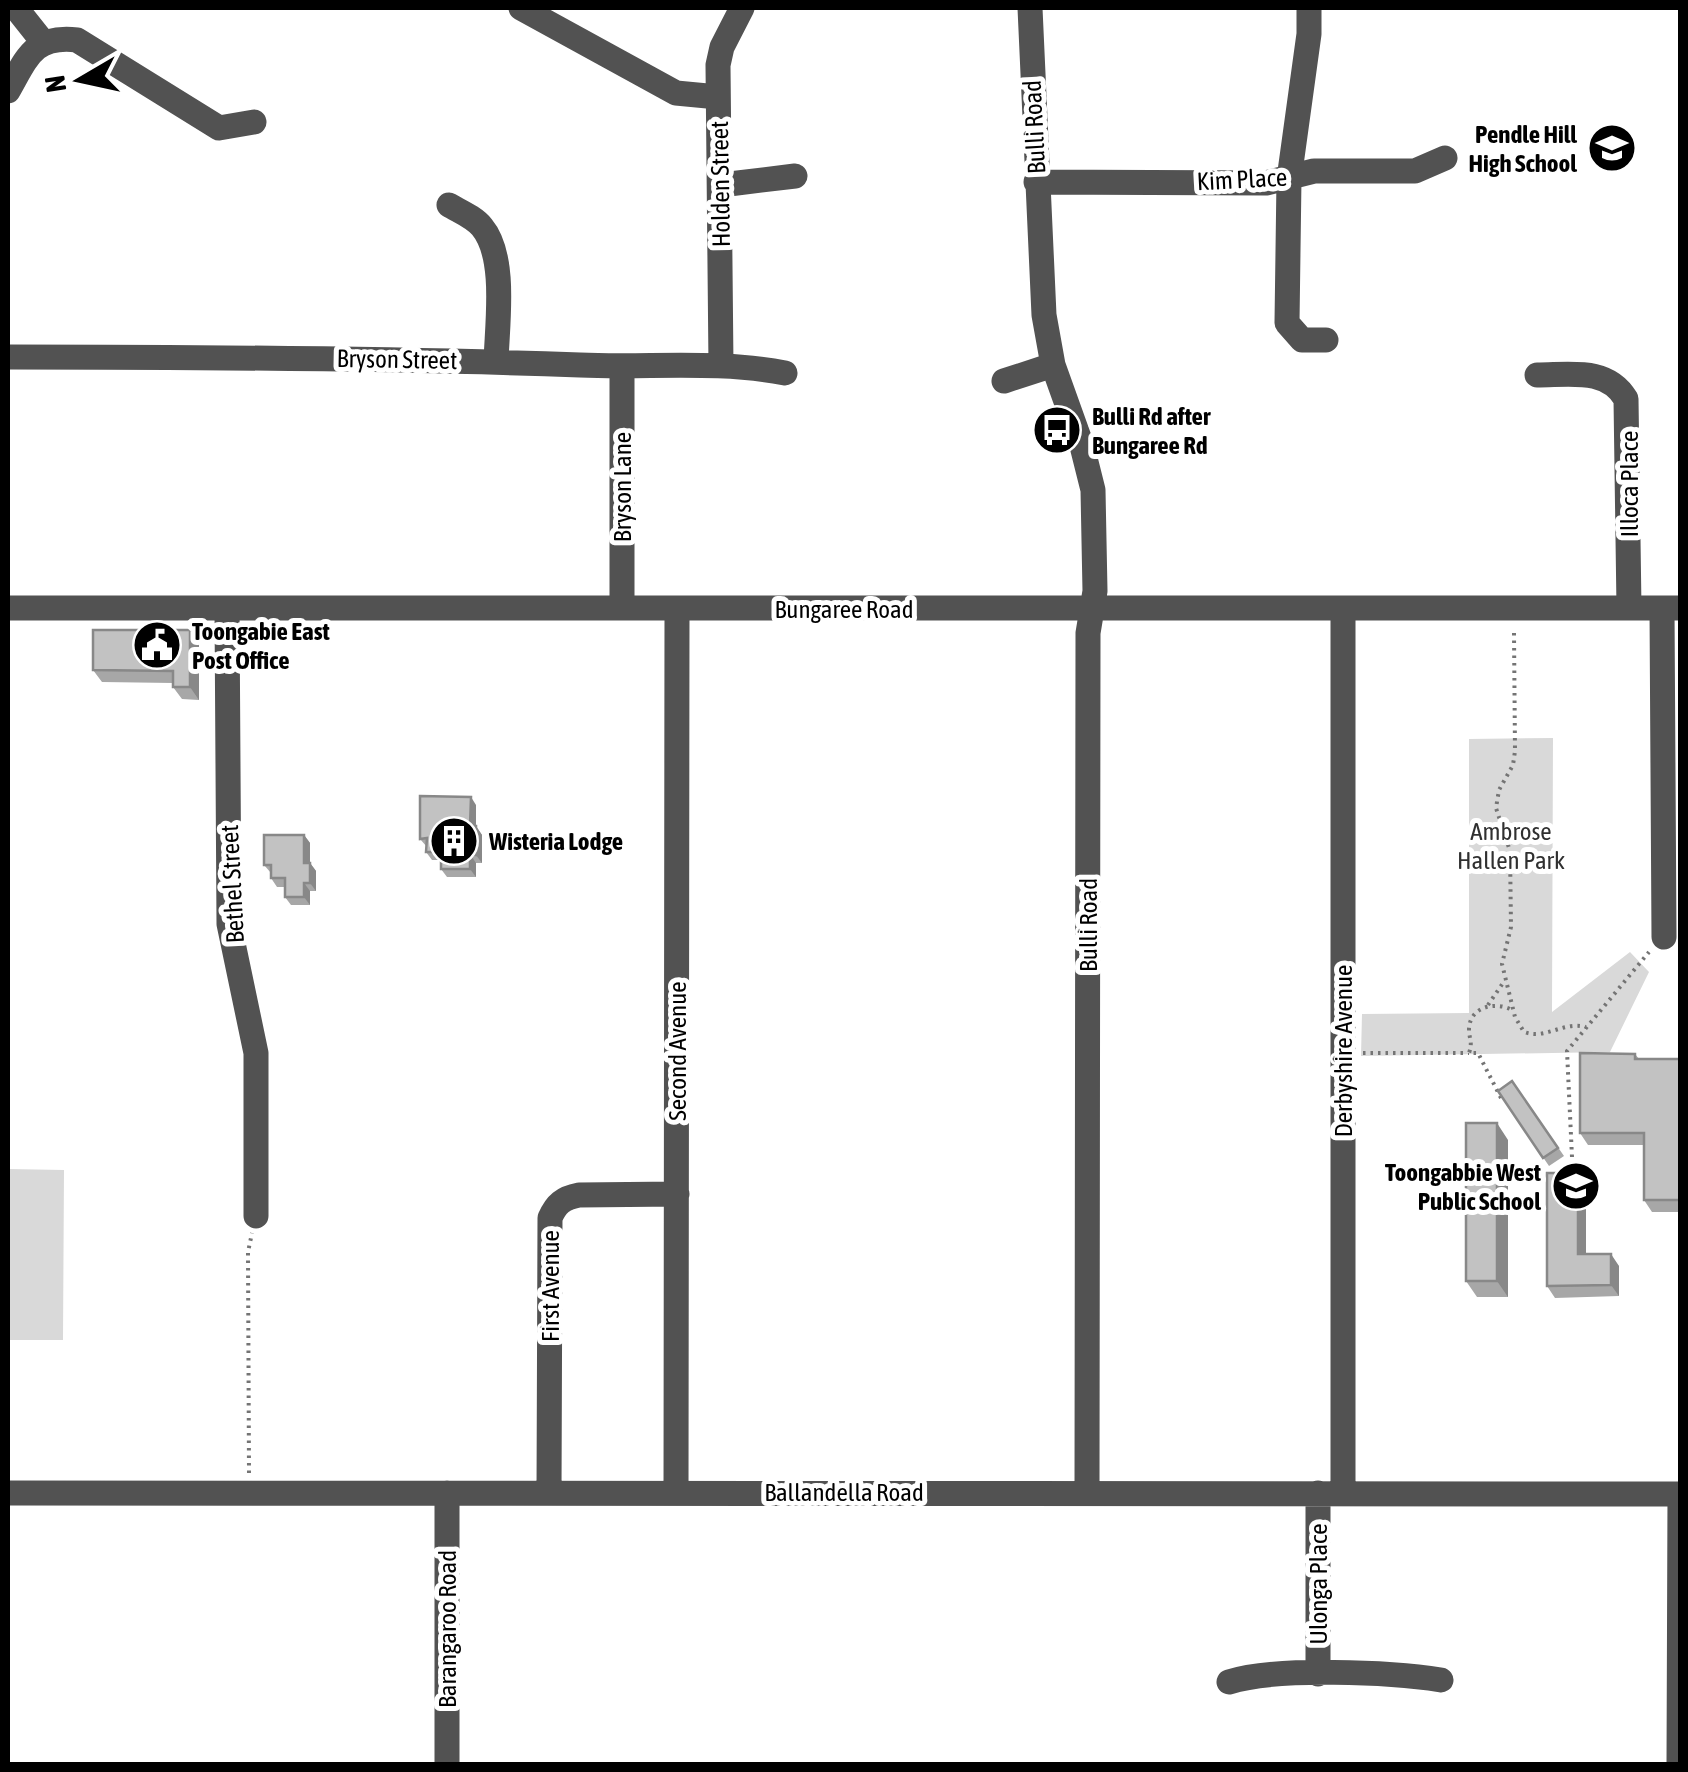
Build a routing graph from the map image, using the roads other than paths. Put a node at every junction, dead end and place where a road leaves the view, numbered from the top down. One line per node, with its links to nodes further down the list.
1 (16, 8): 6 (street)
2 (521, 8): 8 (street)
3 (742, 8): 8 (street, Holden Street)
4 (1030, 8): 13 (street, Bulli Road)
5 (1309, 8): 12 (street)
6 (43, 42): 7 (street); 9 (street)
7 (8, 91)
8 (718, 97): 14 (street, Holden Street)
9 (254, 122)
10 (1445, 158): 12 (street, Kim Place)
11 (795, 176): 14 (street)
12 (1289, 179): 13 (street, Kim Place); 16 (street)
13 (1036, 182): 20 (street, Bulli Road)
14 (721, 185): 19 (street, Holden Street)
15 (448, 205): 18 (street)
16 (1326, 340)
17 (8, 357): 18 (street, Bryson Street)
18 (496, 362): 21 (street, Bryson Street)
19 (721, 366): 21 (street, Bryson Street); 22 (street, Bryson Street)
20 (1053, 366): 24 (street); 30 (street, Bulli Road)
21 (622, 367): 26 (street, Bryson Lane)
22 (785, 372)
23 (1537, 376): 27 (street, Illoca Place)
24 (1004, 381)
25 (8, 608): 31 (street, Bungaree Road)
26 (622, 608): 29 (street, Bungaree Road); 31 (street, Bungaree Road)
27 (1629, 608): 28 (street, Bungaree Road); 32 (street, Bungaree Road)
28 (1671, 608): 33 (street)
29 (677, 609): 30 (street, Bungaree Road); 34 (street, Second Avenue)
30 (1090, 609): 32 (street, Bungaree Road); 37 (street, Bulli Road)
31 (228, 610): 35 (street, Bethel Street)
32 (1342, 610): 40 (street, Derbyshire Avenue)
33 (1664, 937)
34 (677, 1194): 36 (street, Second Avenue); 39 (street, First Avenue)
35 (256, 1216)
36 (676, 1492): 37 (street, Ballandella Road); 39 (street, Ballandella Road)
37 (1087, 1492): 40 (street, Ballandella Road)
38 (8, 1493): 41 (street, Ballandella Road)
39 (549, 1493): 41 (street, Ballandella Road)
40 (1330, 1493): 42 (street, Ballandella Road); 43 (street, Ulonga Place)
41 (447, 1494): 46 (street, Barangaroo Road)
42 (1680, 1494): 47 (street)
43 (1318, 1674): 44 (street, Ulonga Place); 45 (street, Ulonga Place)
44 (1441, 1680)
45 (1229, 1682)
46 (447, 1764)
47 (1679, 1764)

